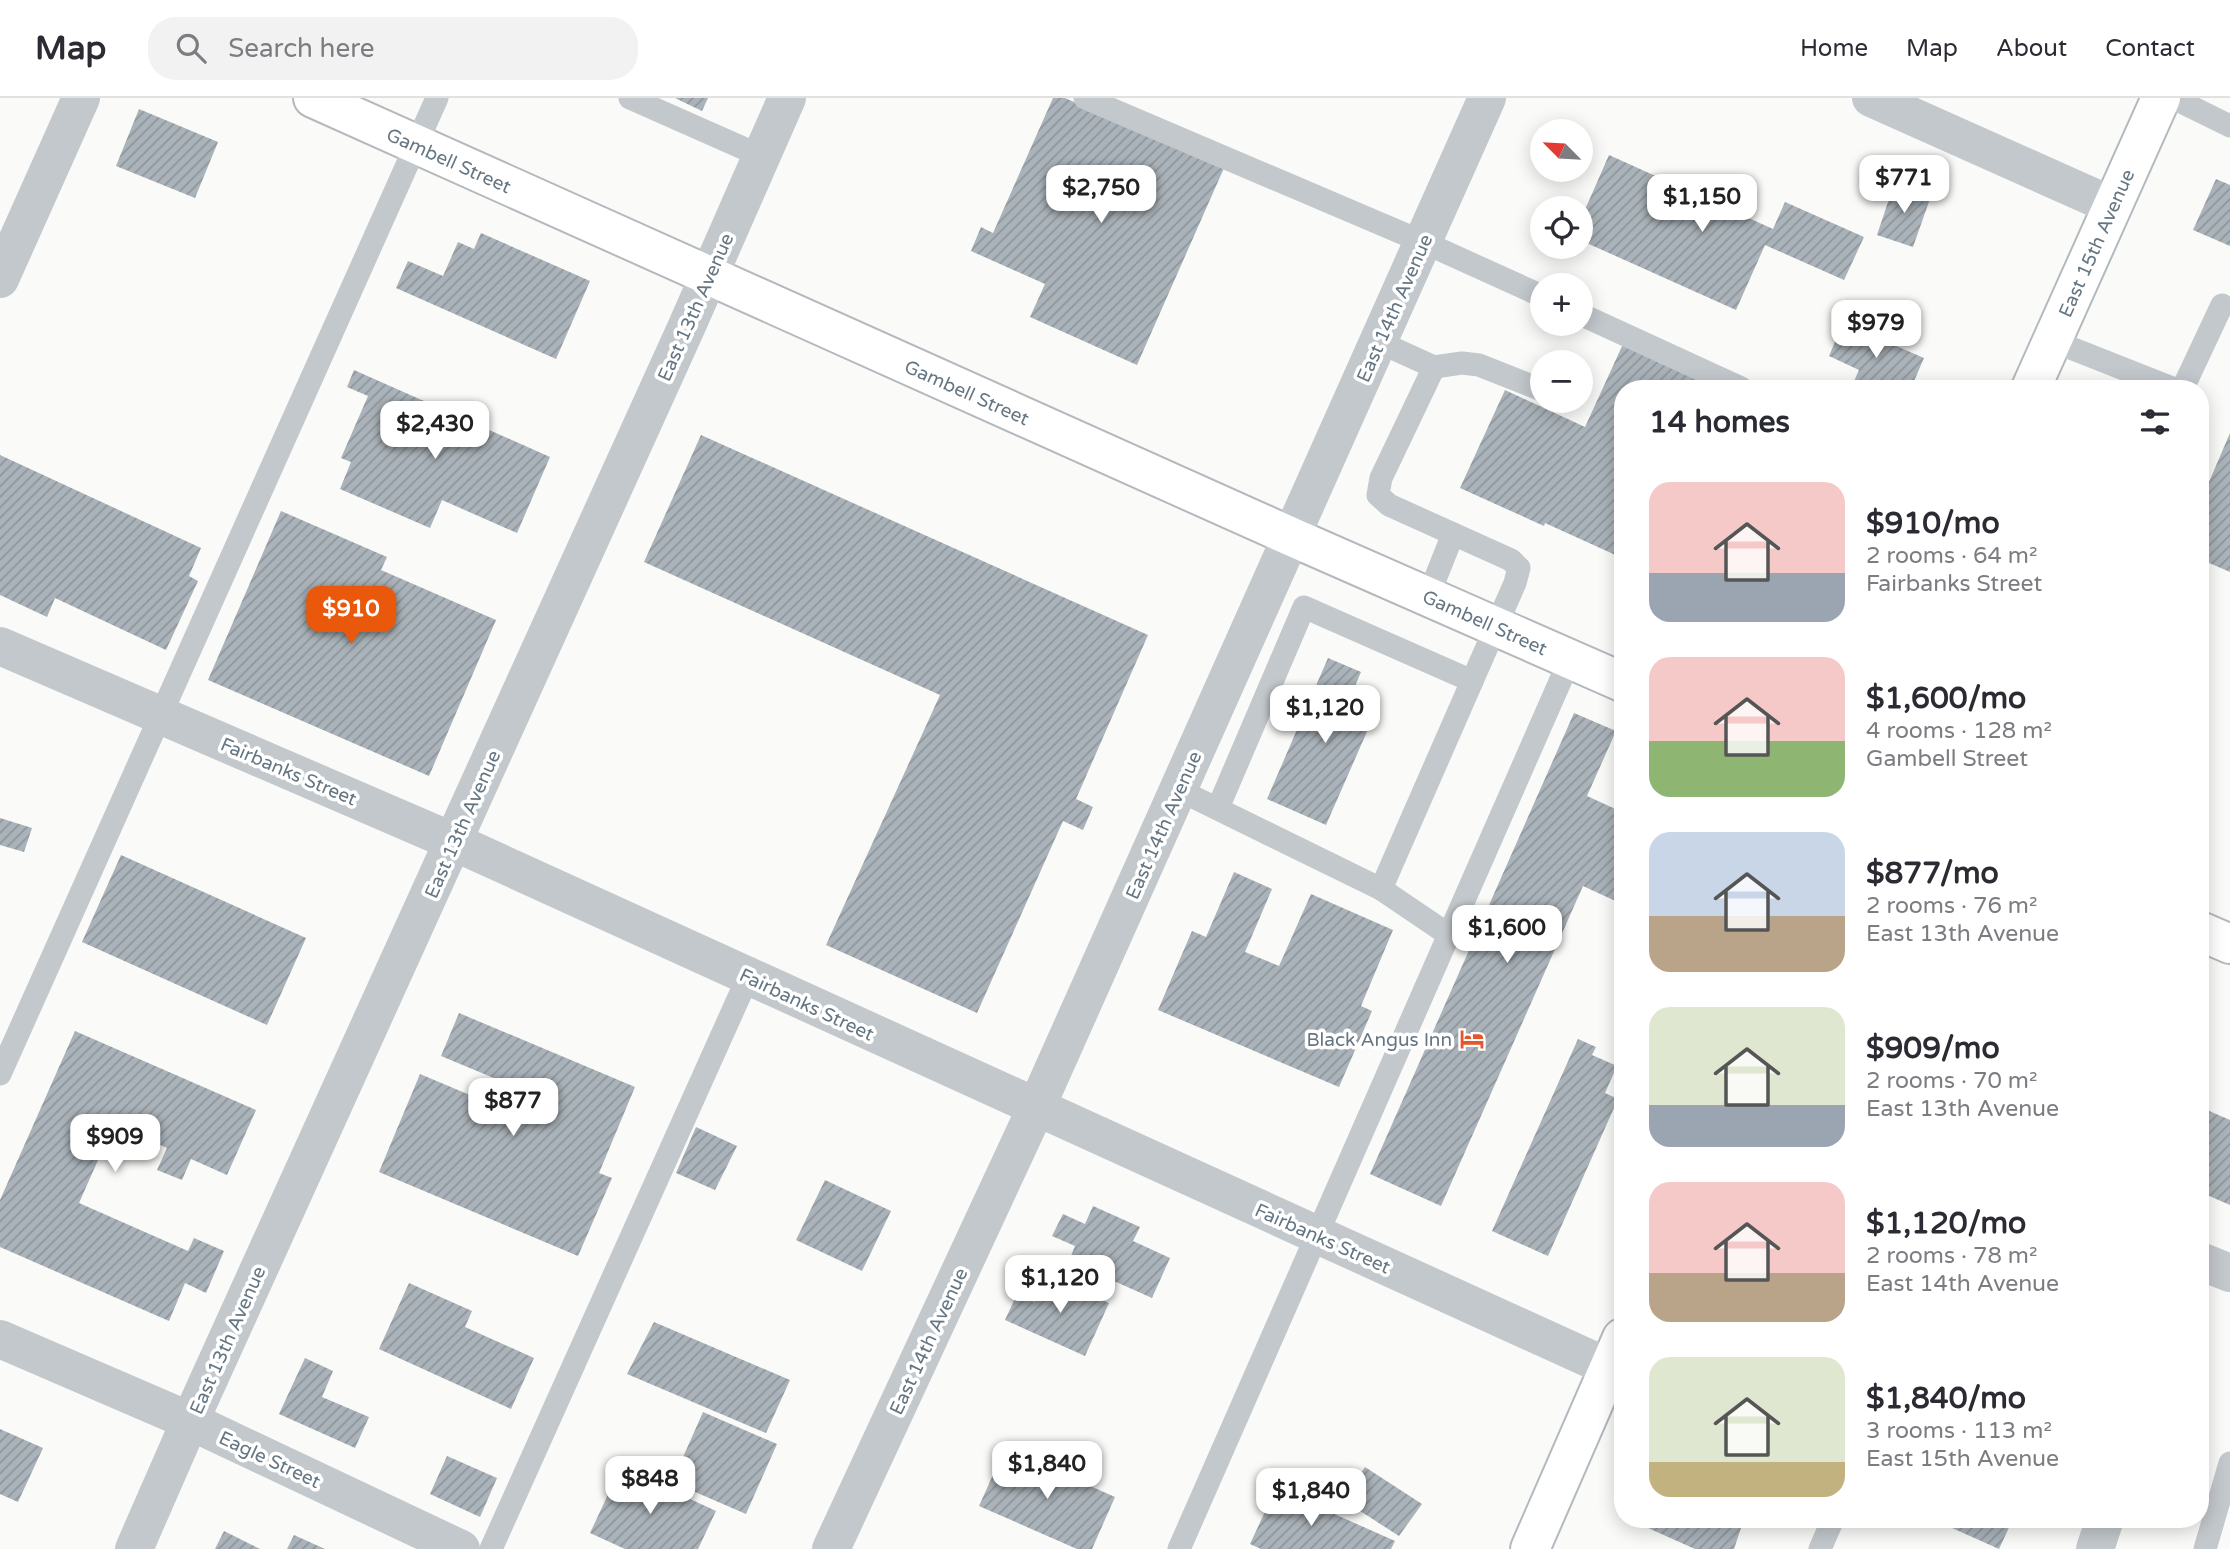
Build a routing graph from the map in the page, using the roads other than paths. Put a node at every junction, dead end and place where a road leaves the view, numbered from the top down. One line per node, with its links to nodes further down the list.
1 (81, 98): 17 (street)
2 (313, 98): 12 (main road, Gambell Street)
3 (437, 98): 12 (lane)
4 (629, 98): 13 (lane)
5 (787, 98): 13 (street, East 13th Avenue)
6 (1085, 98): 15 (lane)
7 (1487, 98): 15 (street, East 14th Avenue)
8 (1871, 98): 14 (street)
9 (2161, 98): 14 (main road, East 15th Avenue)
10 (2173, 98): 11 (lane)
11 (2230, 126)
12 (416, 145): 16 (main road, Gambell Street); 37 (lane)
13 (761, 156): 16 (street, East 13th Avenue)
14 (2113, 206): 21 (main road, East 15th Avenue)
15 (1423, 242): 18 (lane); 22 (street, East 14th Avenue)
16 (709, 277): 30 (main road, Gambell Street); 40 (street, East 13th Avenue)
17 (0, 279)
18 (1530, 291)
19 (2222, 305): 27 (lane)
20 (1593, 320): 24 (lane)
21 (2053, 341): 25 (main road, East 15th Avenue); 26 (lane)
22 (1379, 342): 23 (lane); 30 (street, East 14th Avenue)
23 (1434, 367): 28 (lane); 29 (lane)
24 (1724, 380)
25 (2035, 380)
26 (2152, 380)
27 (2187, 380)
28 (1530, 385)
29 (1453, 534): 31 (lane); 32 (lane)
30 (1292, 537): 31 (main road, Gambell Street); 38 (street, East 14th Avenue)
31 (1428, 597): 32 (main road, Gambell Street)
32 (1496, 626): 34 (main road, Gambell Street); 36 (lane)
33 (0, 646): 37 (street, Fairbanks Street)
34 (1570, 659): 35 (main road, Gambell Street); 42 (lane)
35 (1614, 671)
36 (1472, 681): 39 (lane); 41 (lane)
37 (160, 715): 40 (street, Fairbanks Street); 46 (lane)
38 (1179, 790): 39 (lane); 47 (street, East 14th Avenue)
39 (1218, 808): 41 (lane)
40 (454, 842): 45 (street, Fairbanks Street); 54 (street, East 13th Avenue)
41 (1381, 889): 42 (lane)
42 (1449, 935): 48 (lane)
43 (2209, 935): 44 (main road)
44 (2230, 944)
45 (748, 977): 47 (street, Fairbanks Street); 60 (lane)
46 (0, 1074)
47 (1036, 1108): 48 (street, Fairbanks Street); 61 (street, East 14th Avenue)
48 (1318, 1236): 52 (street, Fairbanks Street); 62 (lane)
49 (2209, 1265): 50 (street)
50 (2230, 1273)
51 (0, 1339): 54 (street, Eagle Street)
52 (1614, 1358)
53 (1614, 1369): 63 (main road)
54 (190, 1421): 58 (street, East 13th Avenue); 59 (street, Eagle Street)
55 (2230, 1463): 66 (lane)
56 (1829, 1528): 64 (lane)
57 (2102, 1528): 65 (street)
58 (135, 1549)
59 (461, 1549)
60 (491, 1549)
61 (831, 1549)
62 (1180, 1549)
63 (1530, 1549)
64 (1819, 1549)
65 (2095, 1549)
66 (2205, 1549)

